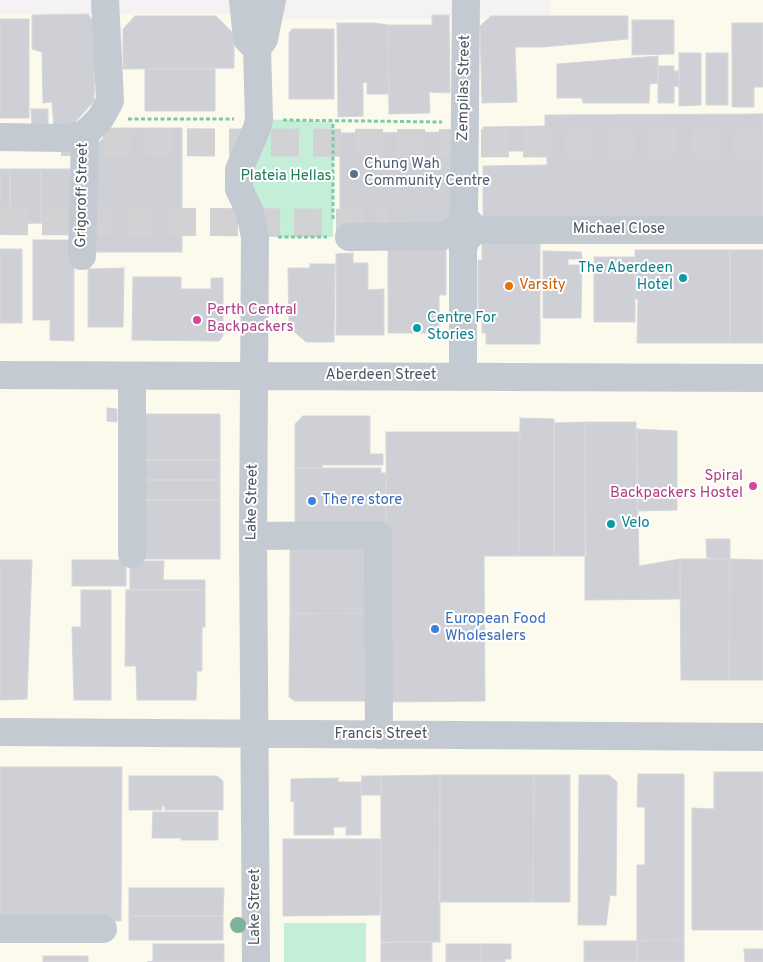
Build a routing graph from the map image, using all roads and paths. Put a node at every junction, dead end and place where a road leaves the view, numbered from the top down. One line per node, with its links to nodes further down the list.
1 (106, 0): 7 (street)
2 (243, 0): 5 (street, Lake Street)
3 (272, 0): 5 (street, Lake Street)
4 (466, 0): 9 (street, Zempilas Street)
5 (257, 49): 11 (street, Lake Street)
6 (333, 122): 12 (path)
7 (85, 134): 8 (street); 13 (street, Grigoroff Street)
8 (0, 136)
9 (470, 224): 10 (street, Michael Close); 12 (street); 17 (street)
10 (763, 230)
11 (255, 237): 12 (path); 16 (street, Lake Street)
12 (341, 237)
13 (82, 256)
14 (0, 375): 15 (street, Aberdeen Street)
15 (132, 376): 16 (street, Aberdeen Street); 20 (street)
16 (254, 376): 17 (street, Aberdeen Street); 19 (street, Lake Street)
17 (463, 377): 18 (street, Aberdeen Street)
18 (763, 378)
19 (253, 536): 22 (street, Lake Street); 23 (street)
20 (132, 554)
21 (0, 732): 22 (street, Francis Street)
22 (254, 734): 23 (street, Francis Street); 27 (street, Lake Street)
23 (379, 735): 24 (street, Francis Street)
24 (763, 737)
25 (0, 929): 26 (street)
26 (104, 929)
27 (256, 962)

